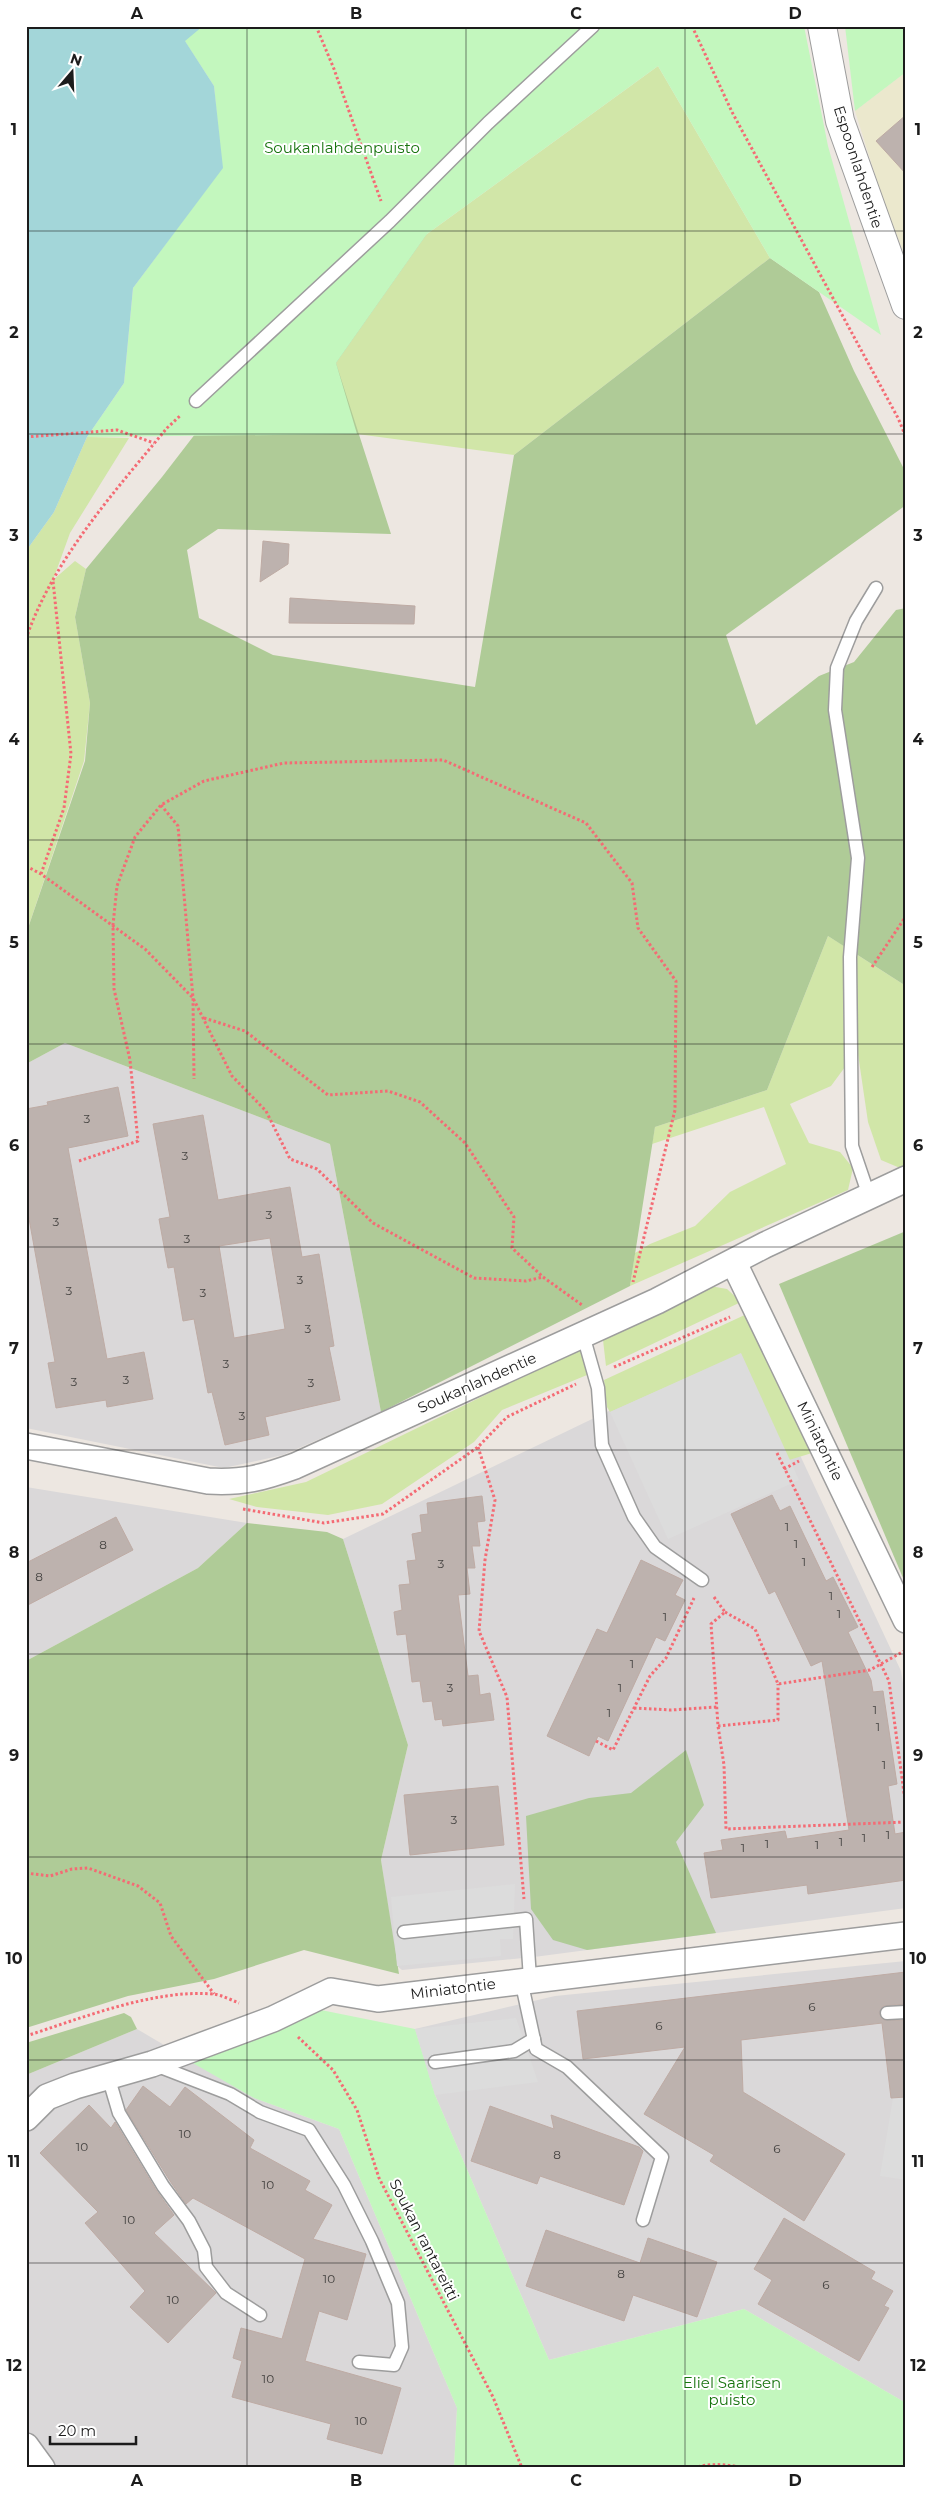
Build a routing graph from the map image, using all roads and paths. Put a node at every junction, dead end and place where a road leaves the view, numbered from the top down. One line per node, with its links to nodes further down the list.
1 (316, 26): 5 (path)
2 (593, 26): 5 (lane)
3 (692, 26): 8 (path)
4 (822, 26): 6 (street, Espoonlahdentie)
5 (390, 221): 7 (lane)
6 (906, 305)
7 (196, 401): 10 (path)
8 (906, 437)
9 (26, 438): 10 (path)
10 (154, 443): 11 (path)
11 (53, 581): 13 (path); 16 (path)
12 (876, 588): 20 (lane)
13 (26, 639)
14 (161, 805): 18 (path); 19 (path); 28 (path)
15 (26, 866): 16 (path)
16 (41, 874): 18 (path)
17 (906, 916): 20 (path)
18 (113, 926): 19 (path); 23 (path)
19 (193, 998): 21 (path); 22 (path)
20 (851, 999): 25 (lane)
21 (203, 1018): 27 (path); 27 (path)
22 (194, 1078)
23 (80, 1161)
24 (906, 1179): 25 (street, Soukanlahdentie)
25 (869, 1196): 26 (street, Soukanlahdentie)
26 (734, 1263): 28 (street, Soukanlahdentie); 35 (street, Miniatontie)
27 (543, 1277): 29 (path)
28 (624, 1316): 29 (street, Soukanlahdentie)
29 (590, 1331): 30 (street, Soukanlahdentie); 33 (lane)
30 (26, 1446)
31 (478, 1447): 46 (path)
32 (777, 1453): 37 (path)
33 (702, 1580): 34 (path); 40 (path)
34 (725, 1612): 38 (path); 39 (path)
35 (906, 1620)
36 (906, 1650): 37 (path)
37 (881, 1665): 38 (path); 43 (path)
38 (778, 1684): 41 (path)
39 (717, 1707): 40 (path); 41 (path)
40 (634, 1708): 42 (path)
41 (718, 1726): 44 (path)
42 (596, 1741)
43 (906, 1808)
44 (906, 1822)
45 (26, 1873): 53 (path)
46 (526, 1919): 47 (lane); 49 (lane)
47 (404, 1932)
48 (906, 1935): 49 (street, Miniatontie)
49 (526, 1980): 54 (lane); 56 (street, Miniatontie)
50 (906, 2012): 51 (lane)
51 (887, 2013)
52 (293, 2033): 64 (path, Soukan rantareitti)
53 (26, 2036)
54 (534, 2039): 55 (lane); 59 (lane)
55 (434, 2062)
56 (152, 2064): 57 (street, Miniatontie); 61 (lane)
57 (108, 2076): 58 (street, Miniatontie); 60 (lane)
58 (26, 2118)
59 (643, 2220)
60 (260, 2315)
61 (359, 2362)
62 (26, 2446): 63 (street)
63 (42, 2468)
64 (522, 2468)
65 (692, 2468): 66 (path)
66 (744, 2468)

